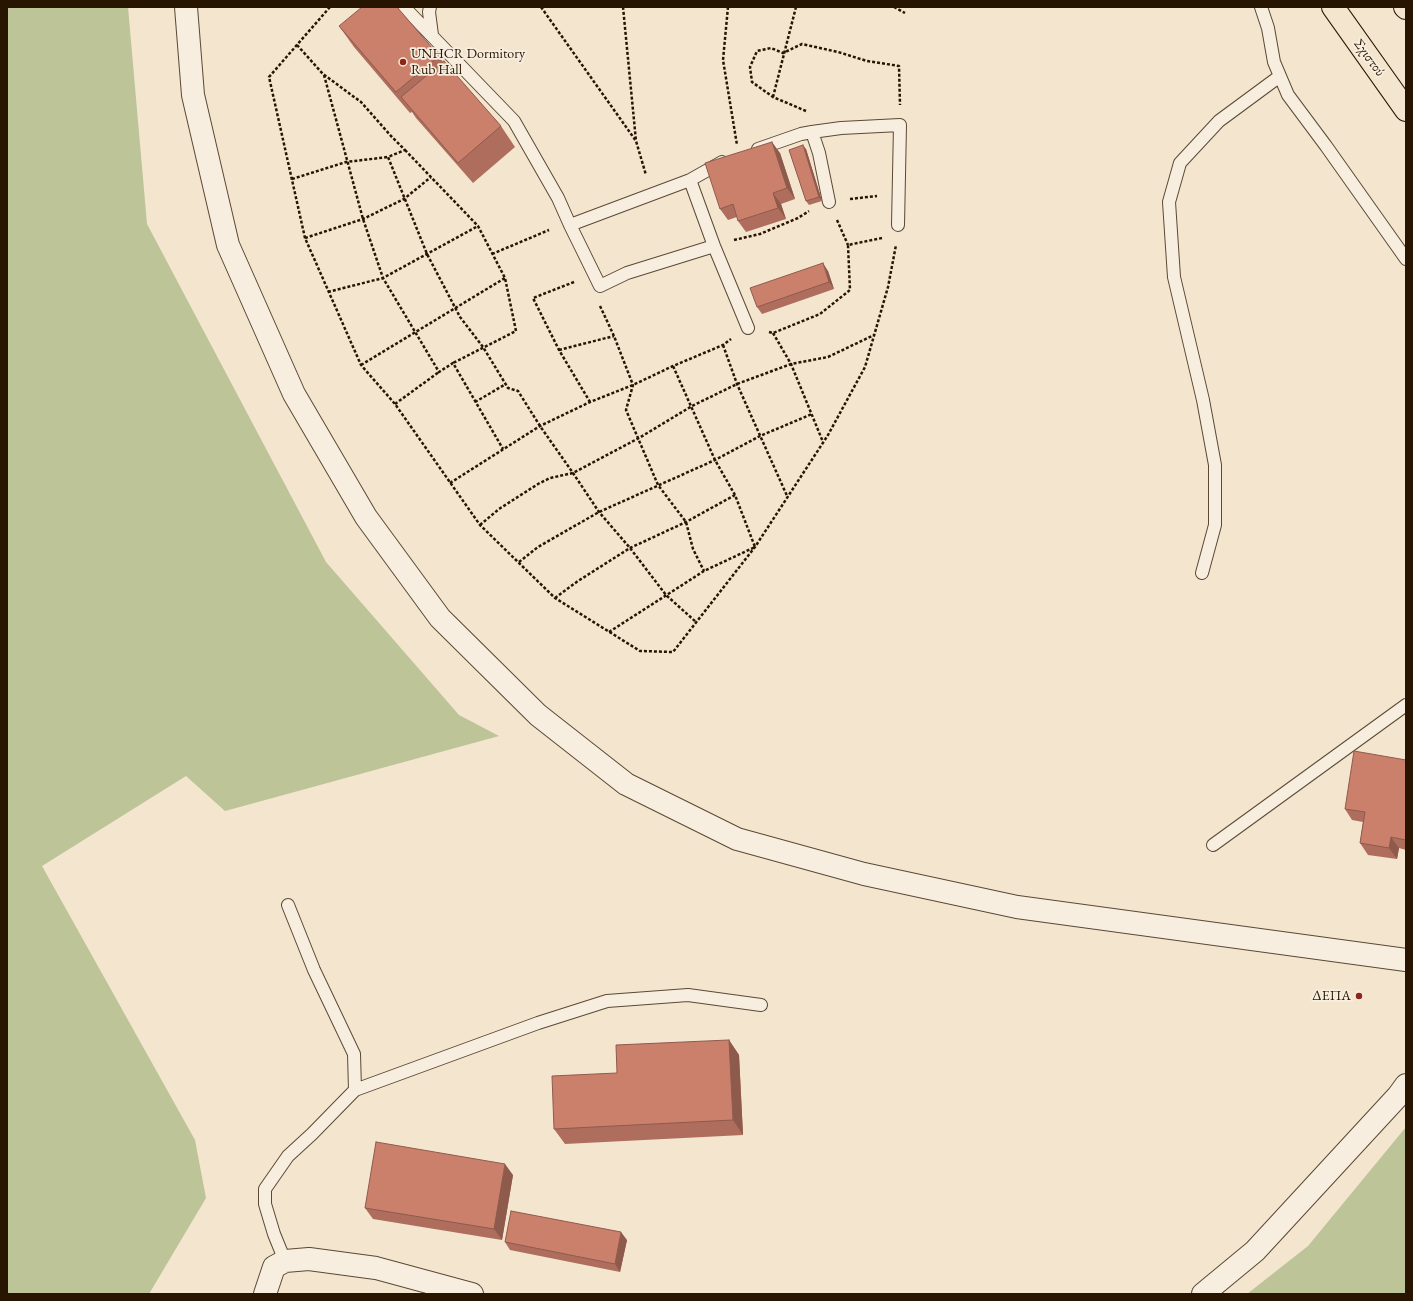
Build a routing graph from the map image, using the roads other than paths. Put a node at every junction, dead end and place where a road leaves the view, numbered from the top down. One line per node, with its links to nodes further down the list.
1 (186, 7): 21 (street)
2 (404, 7): 6 (lane)
3 (430, 7): 6 (lane)
4 (1261, 7): 7 (lane)
5 (1333, 7): 8 (main road, Σχιστού)
6 (432, 35): 12 (lane)
7 (1280, 76): 15 (lane); 17 (lane)
8 (1406, 110)
9 (812, 132): 10 (lane); 11 (lane); 13 (lane)
10 (690, 180): 12 (lane); 14 (lane)
11 (829, 202)
12 (570, 225): 14 (lane)
13 (898, 225)
14 (714, 246): 16 (lane)
15 (1406, 259)
16 (748, 328)
17 (1202, 573)
18 (1406, 705): 19 (lane)
19 (1213, 845)
20 (288, 905): 24 (lane)
21 (1406, 960)
22 (761, 1005): 24 (lane)
23 (1406, 1085): 28 (street)
24 (355, 1090): 25 (lane)
25 (285, 1261): 26 (street); 27 (street)
26 (265, 1294)
27 (472, 1294)
28 (1202, 1294)

